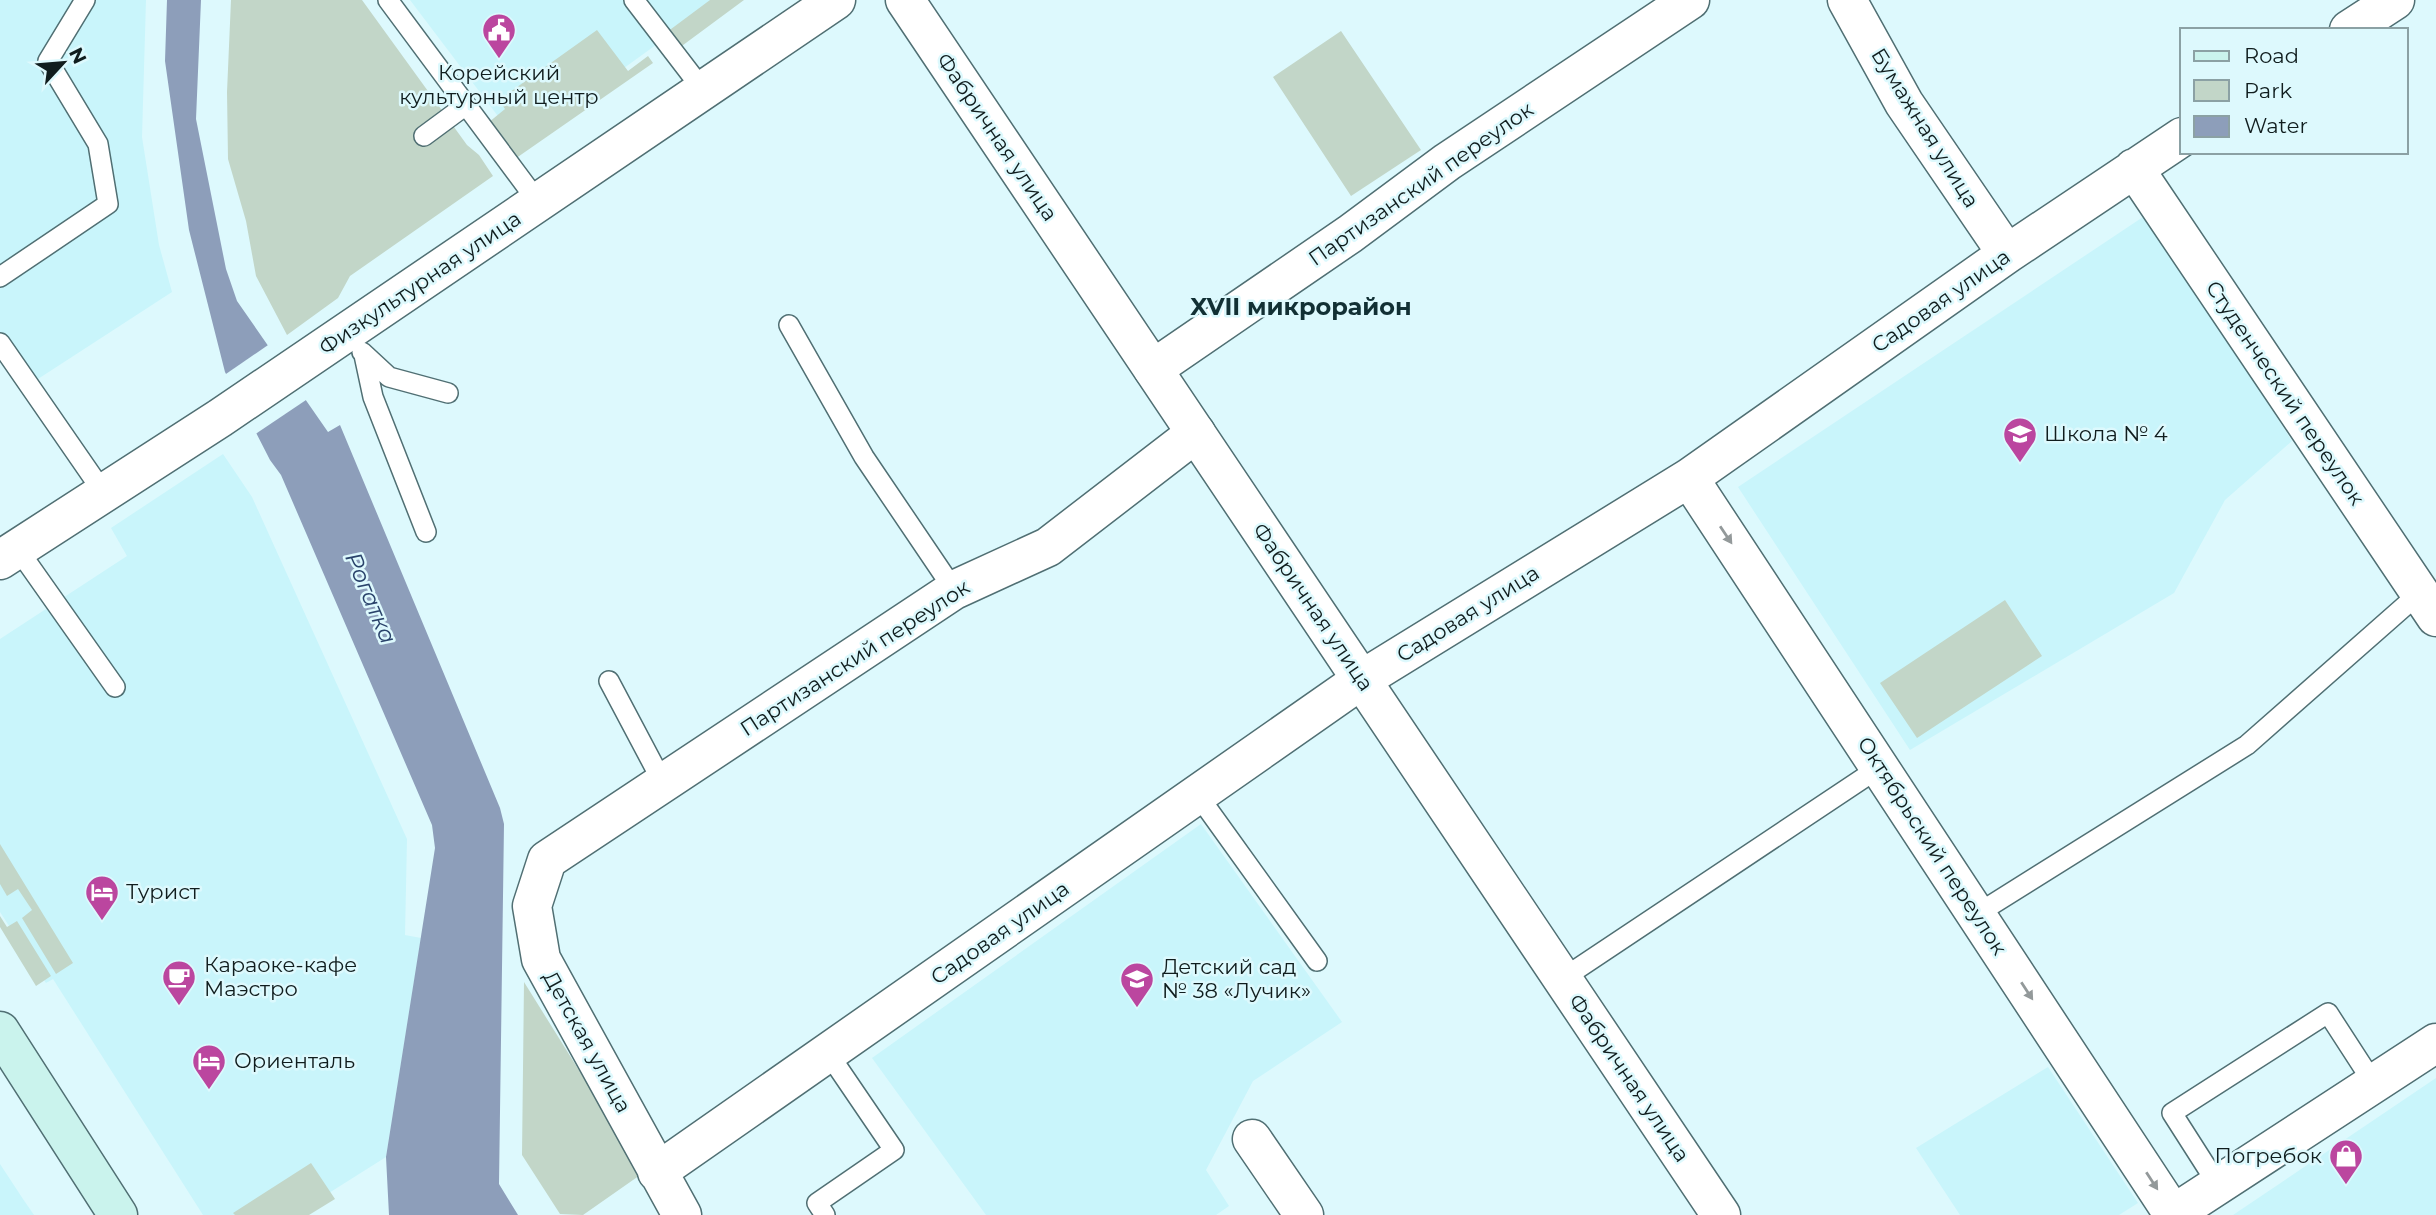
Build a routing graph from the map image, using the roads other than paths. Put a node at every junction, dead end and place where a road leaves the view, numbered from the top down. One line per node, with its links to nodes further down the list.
1 (85, 0): 17 (lane)
2 (388, 0): 11 (lane)
3 (634, 0): 10 (lane)
4 (905, 0): 21 (street, Фабричная улица)
5 (1690, 0): 21 (street, Партизанский переулок)
6 (1847, 0): 16 (street, Бумажная улица)
7 (2395, 0): 9 (street)
8 (815, 6): 10 (street, Физкультурная улица)
9 (2352, 28)
10 (703, 90): 15 (street, Физкультурная улица)
11 (466, 105): 12 (lane); 15 (lane)
12 (424, 136)
13 (2180, 138): 14 (street, Садовая улица)
14 (2134, 168): 16 (street, Садовая улица); 29 (street, Студенческий переулок)
15 (538, 202): 20 (street, Физкультурная улица)
16 (2007, 254): 24 (street, Садовая улица)
17 (0, 278)
18 (789, 325): 28 (lane)
19 (0, 343): 25 (lane)
20 (356, 343): 22 (lane); 25 (street, Физкультурная улица); 26 (lane)
21 (1153, 369): 23 (street, Фабричная улица)
22 (448, 393)
23 (1196, 433): 28 (street, Партизанский переулок); 30 (street, Фабричная улица)
24 (1689, 478): 30 (street, Садовая улица); 33 (street, Октябрьский переулок, one-way to 33)
25 (103, 492): 27 (street, Физкультурная улица)
26 (426, 532)
27 (9, 554): 32 (lane)
28 (954, 590): 34 (street, Партизанский переулок)
29 (2430, 597): 37 (lane)
30 (1361, 680): 35 (street, Садовая улица); 39 (street, Фабричная улица)
31 (609, 681): 34 (lane)
32 (115, 687)
33 (1880, 766): 37 (street, Октябрьский переулок); 39 (lane)
34 (663, 783): 36 (street, Партизанский переулок)
35 (1197, 794): 38 (lane); 42 (street, Садовая улица)
36 (547, 860): 45 (street, Детская улица)
37 (1977, 914): 52 (street, Октябрьский переулок, one-way to 52)
38 (1317, 961)
39 (1562, 979): 51 (street, Фабричная улица)
40 (0, 1031): 47 (main road)
41 (2436, 1043): 43 (street)
42 (828, 1053): 45 (street, Садовая улица); 49 (lane)
43 (2374, 1084): 46 (street); 46 (lane)
44 (1252, 1139): 50 (street)
45 (657, 1172): 48 (street, Детская улица)
46 (2218, 1185): 52 (street)
47 (118, 1215)
48 (682, 1215)
49 (825, 1215)
50 (1304, 1215)
51 (1721, 1215)
52 (2173, 1215)

